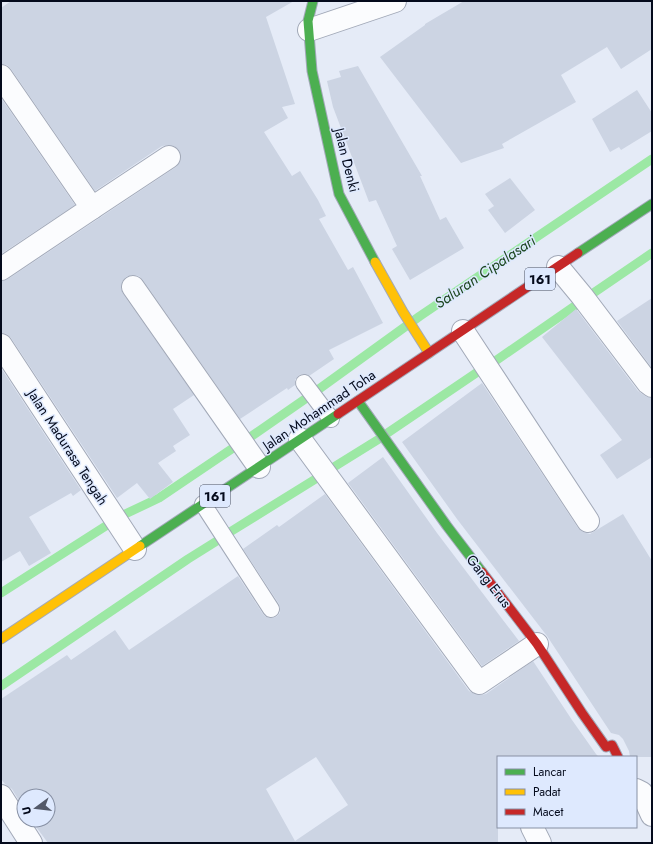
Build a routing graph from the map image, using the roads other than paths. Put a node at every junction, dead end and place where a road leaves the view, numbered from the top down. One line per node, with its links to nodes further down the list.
1 (312, 1): 3 (street, Jalan Denki)
2 (395, 1): 3 (street)
3 (309, 30): 13 (street, Jalan Denki)
4 (1, 76): 7 (street)
5 (169, 156): 7 (street)
6 (652, 204): 8 (street, Jalan Mohammad Toha / 161)
7 (92, 208): 9 (street)
8 (558, 267): 11 (street, Jalan Mohammad Toha / 161); 15 (street)
9 (1, 268)
10 (133, 287): 19 (street)
11 (463, 331): 13 (street, Jalan Mohammad Toha / 161); 21 (street)
12 (1, 345): 22 (street, Jalan Madurasa Tengah)
13 (429, 353): 16 (street, Jalan Mohammad Toha / 161)
14 (304, 383): 17 (lane)
15 (652, 386)
16 (358, 401): 17 (street, Jalan Mohammad Toha / 161); 25 (street, Gang Erus)
17 (331, 419): 18 (street, Jalan Mohammad Toha / 161)
18 (300, 439): 19 (street, Jalan Mohammad Toha / 161); 25 (street)
19 (259, 467): 20 (street, Jalan Mohammad Toha / 161)
20 (203, 504): 22 (street, Jalan Mohammad Toha / 161); 23 (lane)
21 (588, 521)
22 (135, 549): 24 (street, Jalan Mohammad Toha / 161)
23 (271, 609)
24 (1, 639)
25 (537, 644): 26 (street, Gang Erus)
26 (618, 756)
27 (637, 790): 29 (street)
28 (1, 796): 31 (street)
29 (652, 815)
30 (532, 828): 32 (street)
31 (31, 843)
32 (540, 843)

